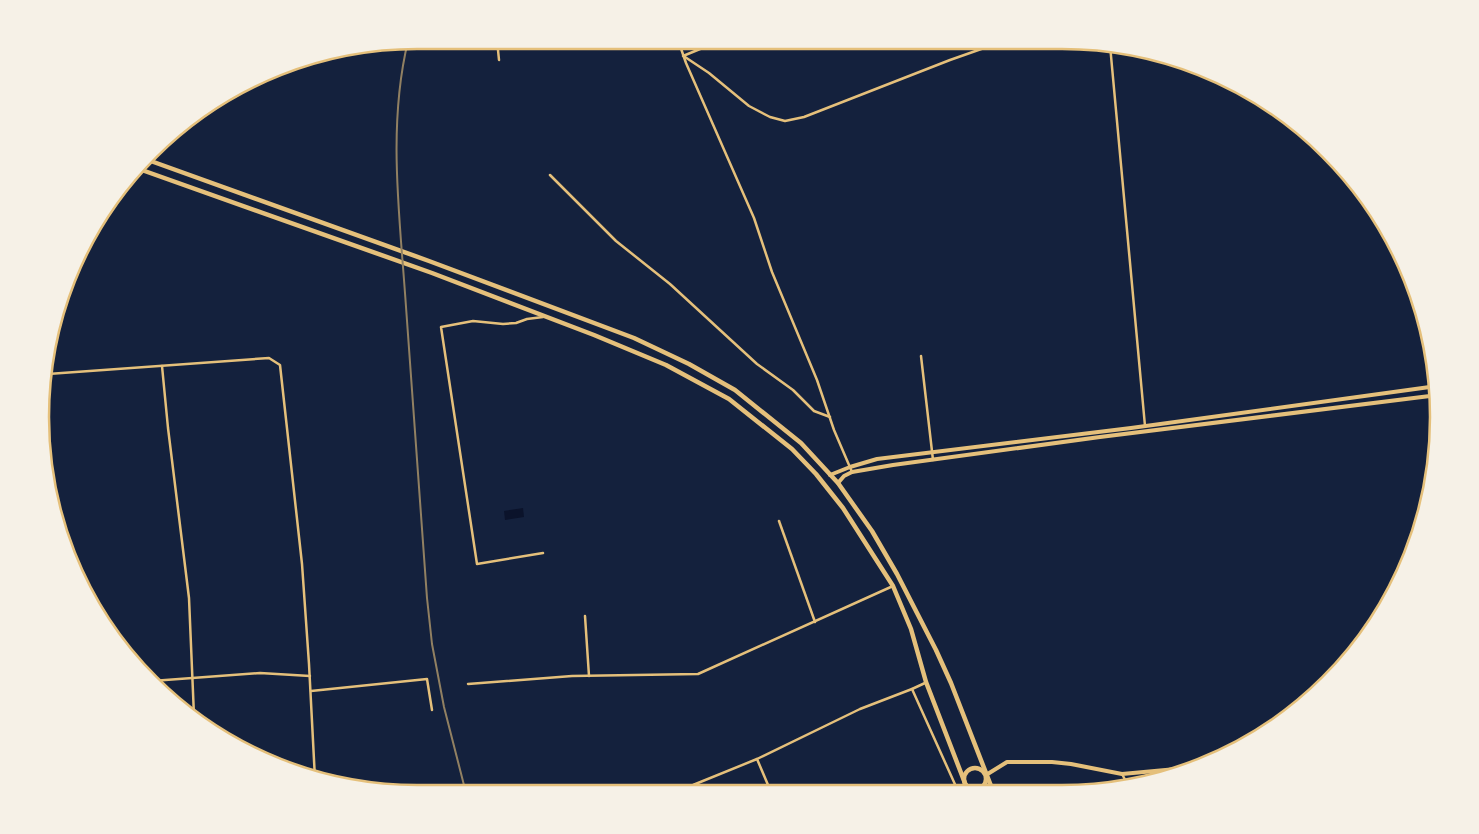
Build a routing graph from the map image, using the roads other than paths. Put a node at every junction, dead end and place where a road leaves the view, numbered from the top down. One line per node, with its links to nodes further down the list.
1 (498, 49): 7 (street)
2 (681, 49): 6 (street)
3 (700, 49): 6 (street)
4 (981, 49): 6 (street)
5 (1111, 52): 18 (street)
6 (683, 56): 17 (street)
7 (499, 60)
8 (152, 162): 23 (highway)
9 (143, 171): 11 (highway)
10 (550, 175): 17 (street)
11 (543, 317): 26 (street); 27 (highway)
12 (922, 356): 19 (street)
13 (162, 366): 14 (street); 30 (street); 32 (street)
14 (52, 374)
15 (1429, 387): 18 (main road)
16 (1429, 396): 20 (main road)
17 (830, 417): 21 (street)
18 (1145, 426): 19 (main road)
19 (932, 452): 20 (street); 21 (main road)
20 (933, 460): 22 (main road)
21 (850, 466): 22 (street); 23 (main road)
22 (852, 472): 24 (main road)
23 (830, 475): 24 (highway)
24 (838, 483): 44 (highway)
25 (779, 521): 29 (street)
26 (543, 553)
27 (893, 586): 29 (street); 34 (highway)
28 (585, 616): 31 (street)
29 (815, 622): 31 (street)
30 (310, 676): 32 (street); 37 (street)
31 (589, 676): 35 (street)
32 (193, 678): 33 (street); 38 (street)
33 (160, 680)
34 (926, 682): 36 (street); 49 (highway)
35 (468, 684)
36 (912, 690): 40 (street); 48 (street)
37 (311, 691): 39 (street); 42 (street)
38 (194, 710)
39 (432, 710)
40 (757, 759): 46 (street); 47 (street)
41 (1166, 770): 43 (main road)
42 (315, 771)
43 (1122, 774): 44 (main road); 45 (street)
44 (986, 775): 49 (highway); 50 (highway); 51 (highway)
45 (1125, 780)
46 (693, 785)
47 (768, 785)
48 (955, 785)
49 (965, 785)
50 (984, 785)
51 (990, 785)

